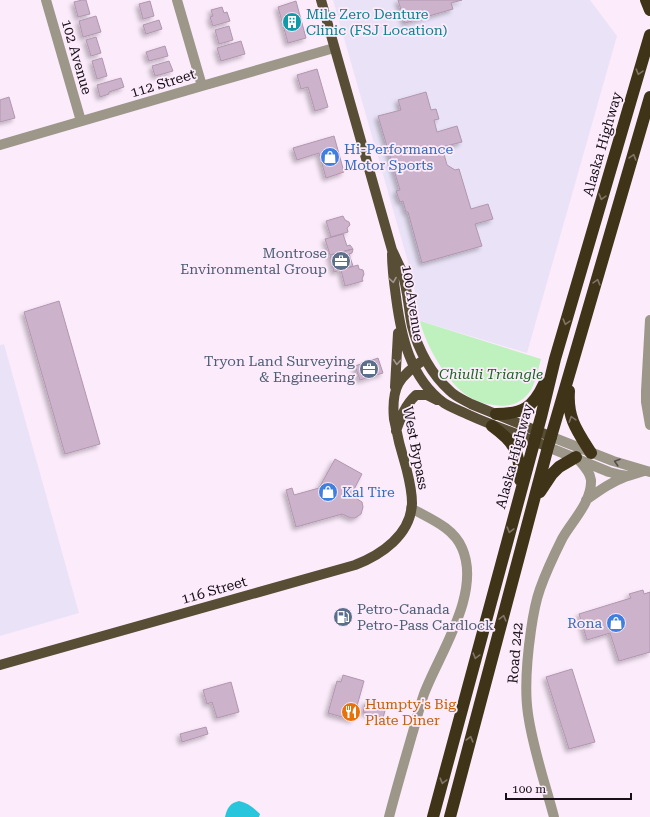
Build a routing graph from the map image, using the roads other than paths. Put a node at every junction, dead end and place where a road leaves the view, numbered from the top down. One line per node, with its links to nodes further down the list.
1 (46, 0): 10 (street, 102 Avenue)
2 (177, 0): 8 (street)
3 (321, 0): 7 (main road, 100 Avenue)
4 (646, 0): 5 (highway)
5 (650, 10)
6 (650, 35): 16 (highway, Alaska Highway, one-way to 16)
7 (334, 48): 8 (street, 112 Street); 12 (main road, 100 Avenue)
8 (202, 86): 10 (street, 112 Street)
9 (650, 98): 18 (highway, one-way to 9)
10 (81, 121): 11 (street, 112 Street)
11 (0, 145)
12 (392, 250): 13 (main road, 100 Avenue, one-way to 13); 15 (main road, 100 Avenue)
13 (397, 310): 17 (main road, 100 Avenue); 19 (main road, one-way to 19)
14 (650, 320): 22 (street)
15 (425, 359): 17 (main road, West Bypass); 21 (main road, 100 Avenue)
16 (555, 359): 21 (highway); 25 (highway, Alaska Highway)
17 (414, 366): 19 (main road, West Bypass); 20 (main road, 100 Avenue)
18 (571, 373): 26 (highway); 27 (highway, one-way to 18)
19 (394, 392): 24 (main road, West Bypass)
20 (444, 402): 23 (main road, 100 Avenue); 24 (main road)
21 (496, 414): 25 (main road, 100 Avenue)
22 (650, 425)
23 (492, 426): 25 (main road, 100 Avenue); 31 (highway)
24 (396, 431): 34 (main road, West Bypass)
25 (536, 435): 26 (main road, 100 Avenue); 31 (highway, Alaska Highway)
26 (550, 442): 27 (street); 28 (street); 32 (highway)
27 (591, 453): 29 (street, one-way to 27)
28 (576, 457): 30 (street); 32 (highway); 33 (street, Road 242)
29 (647, 471): 30 (street, Road 242)
30 (628, 476): 33 (street, Road 242)
31 (520, 492): 37 (highway, Alaska Highway, one-way to 37)
32 (534, 500): 38 (highway, one-way to 32)
33 (586, 500): 39 (street, Road 242)
34 (411, 508): 35 (main road, 116 Street); 36 (street)
35 (0, 665)
36 (388, 817)
37 (434, 817)
38 (450, 817)
39 (554, 817)

